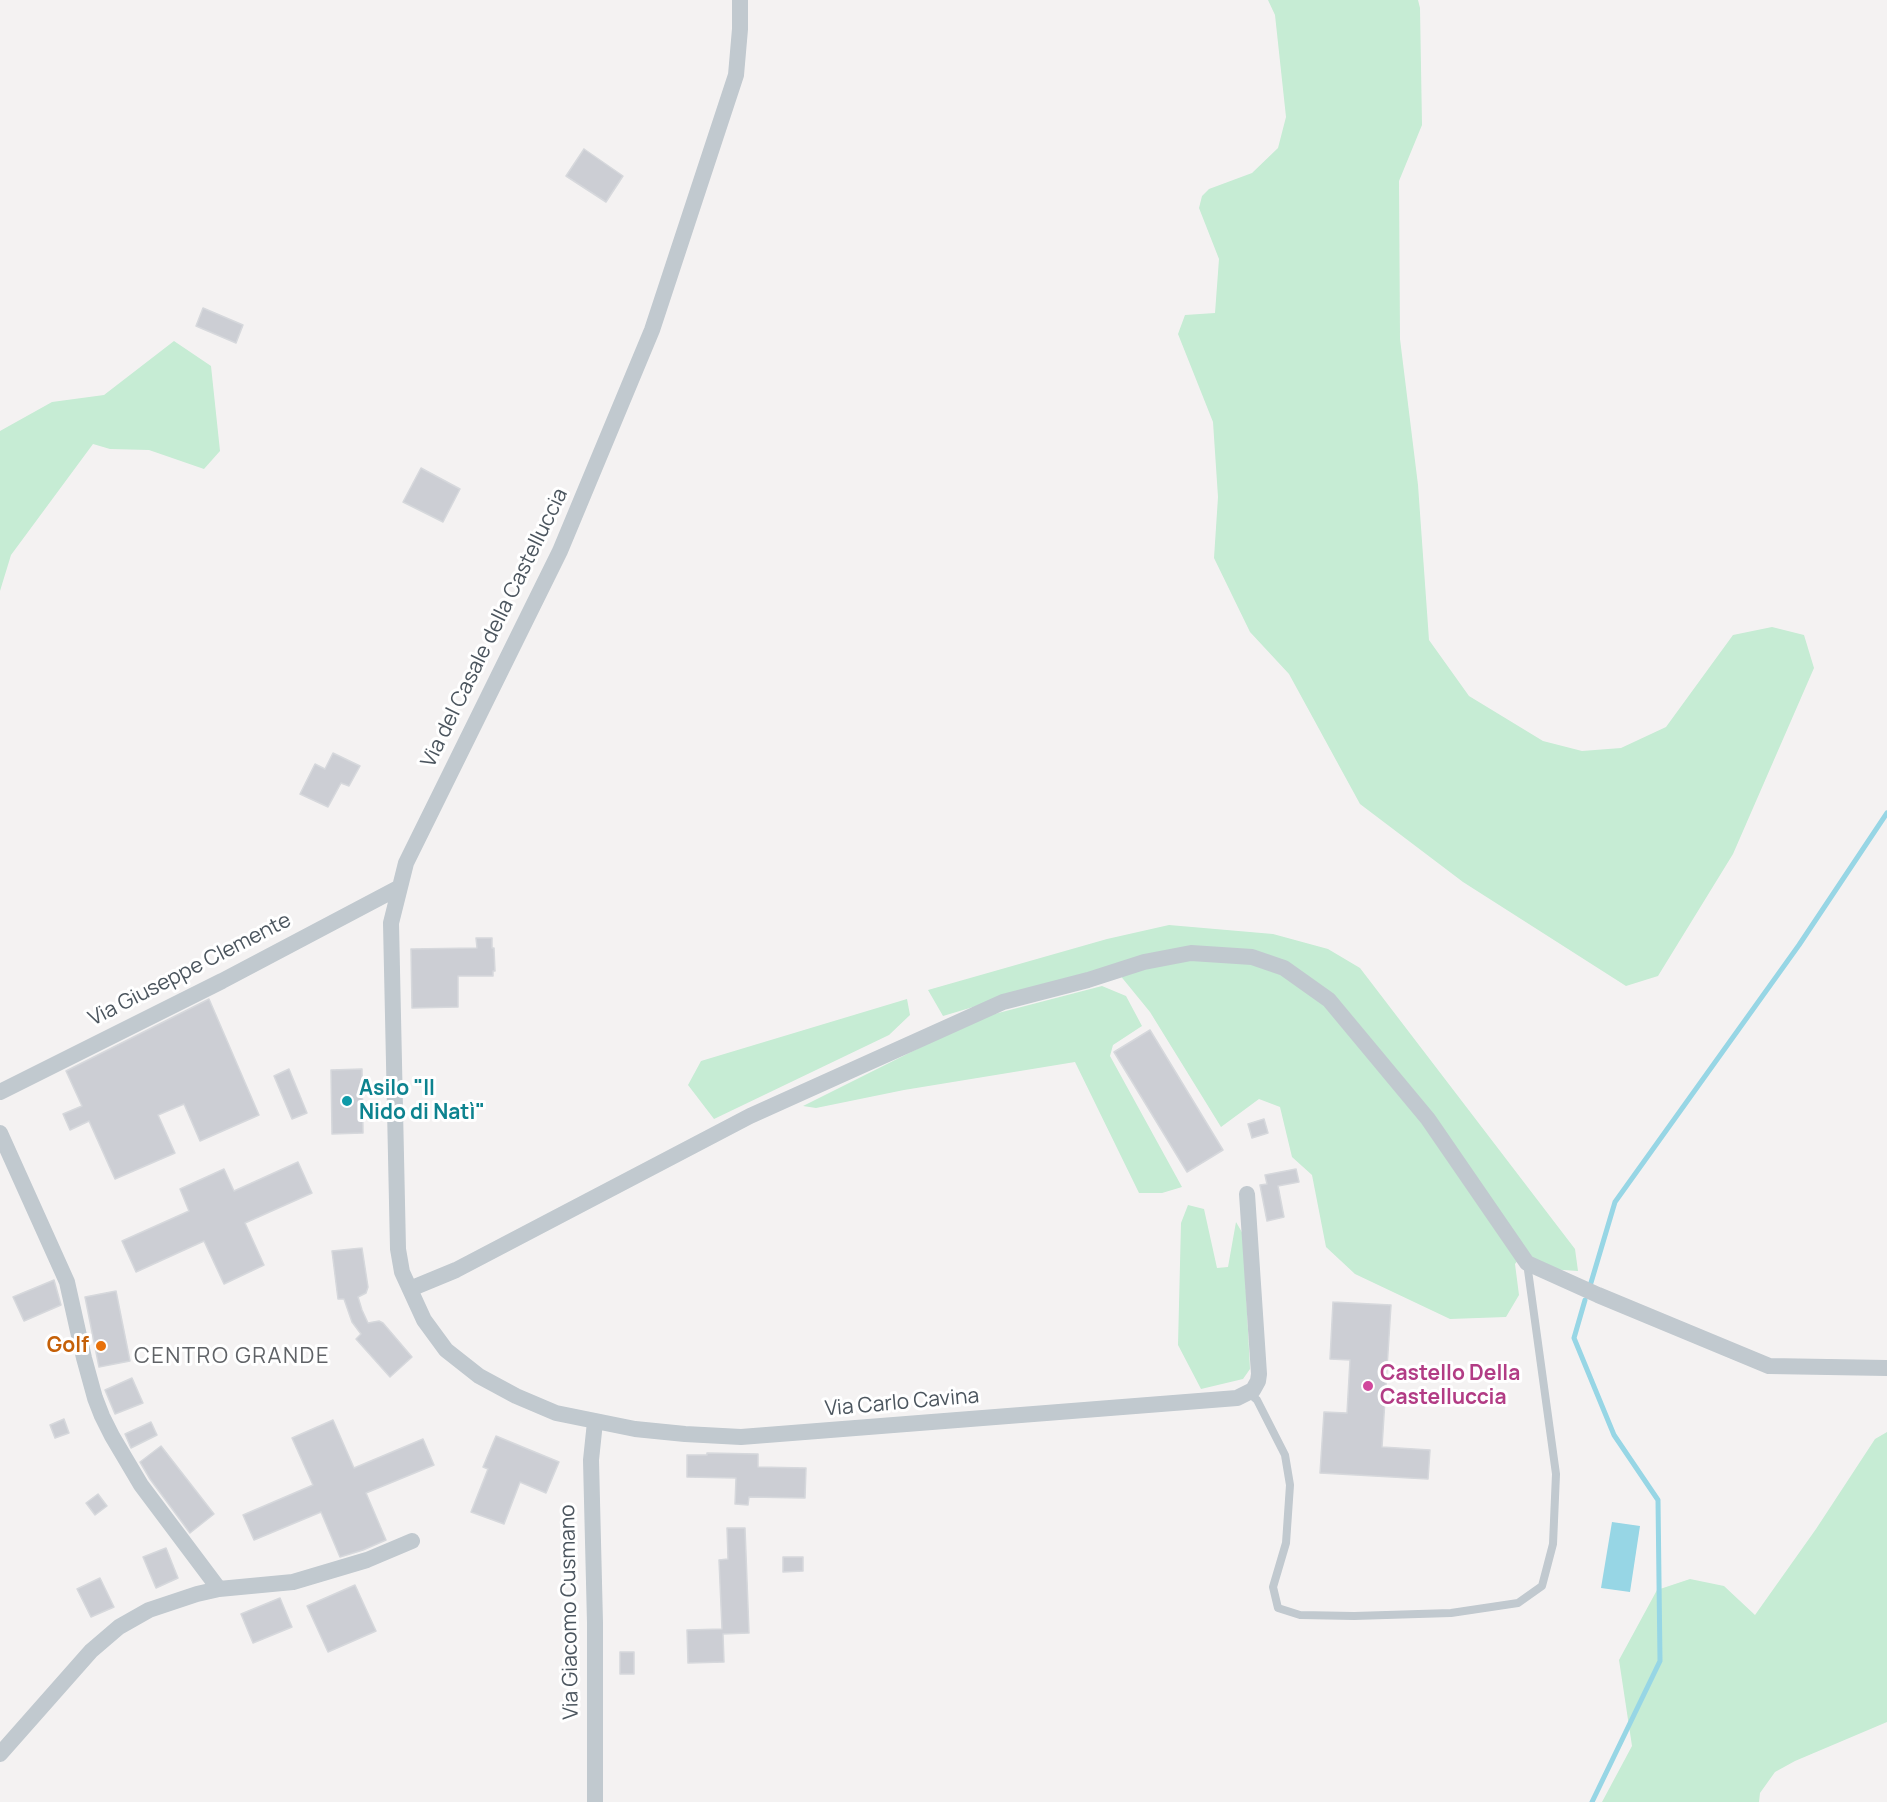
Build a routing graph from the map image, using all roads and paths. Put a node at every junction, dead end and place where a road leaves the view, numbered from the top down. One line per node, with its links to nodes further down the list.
1 (740, 0): 2 (street, Via del Casale della Castelluccia)
2 (400, 887): 3 (street, Via Giuseppe Clemente); 7 (street, Via del Casale della Castelluccia)
3 (0, 1092)
4 (0, 1133): 12 (street)
5 (1247, 1194): 9 (street)
6 (1527, 1263): 7 (street); 8 (street); 9 (lane)
7 (410, 1289): 10 (street, Via Carlo Cavina)
8 (1887, 1368)
9 (1250, 1393): 10 (street, Via Carlo Cavina)
10 (595, 1422): 14 (street, Via Giacomo Cusmano)
11 (412, 1541): 12 (street)
12 (219, 1589): 13 (street)
13 (0, 1754)
14 (595, 1802)

